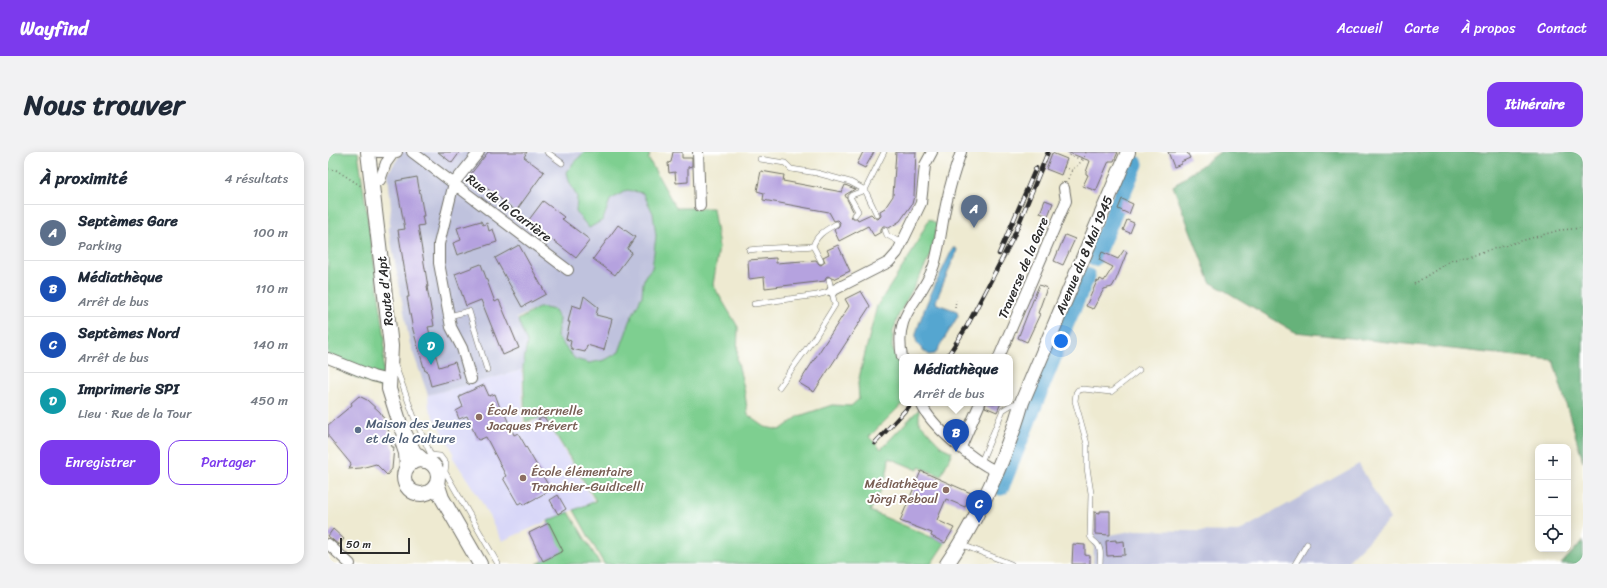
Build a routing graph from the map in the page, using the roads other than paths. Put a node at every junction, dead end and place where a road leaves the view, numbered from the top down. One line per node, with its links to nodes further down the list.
1 (368, 152): 16 (main road, Route d'Apt)
2 (376, 152): 3 (street); 16 (main road, Route d'Apt)
3 (394, 152): 4 (street); 16 (street)
4 (399, 152)
5 (479, 152): 15 (street)
6 (547, 152): 14 (lane)
7 (698, 152): 19 (street)
8 (884, 152): 18 (lane)
9 (932, 152): 24 (street)
10 (1128, 152): 46 (main road, Avenue du 8 Mai 1945)
11 (411, 153): 15 (street, Rue de la Carrière)
12 (958, 153): 34 (street)
13 (760, 159): 18 (lane)
14 (562, 163)
15 (454, 183): 28 (street, Rue de la Carrière); 32 (street)
16 (376, 185): 33 (main road, Route d'Apt)
17 (1064, 188): 35 (street, Traverse de la Gare)
18 (865, 190): 20 (lane); 21 (lane)
19 (700, 206)
20 (855, 215)
21 (877, 215)
22 (836, 224): 25 (lane)
23 (885, 230): 24 (lane)
24 (903, 244): 30 (street)
25 (813, 246): 26 (lane); 27 (lane)
26 (749, 250)
27 (821, 261)
28 (568, 270)
29 (829, 280): 30 (lane)
30 (832, 292): 31 (lane); 41 (lane)
31 (754, 304)
32 (450, 316): 37 (lane); 39 (street)
33 (390, 346): 40 (main road, Route d'Apt); 45 (main road, Route d'Apt)
34 (902, 354)
35 (1000, 354)
36 (328, 358): 40 (street)
37 (487, 370)
38 (1139, 370): 58 (lane)
39 (471, 378)
40 (385, 379): 45 (main road, Route d'Apt)
41 (779, 387)
42 (923, 406): 44 (street)
43 (979, 406): 44 (street)
44 (961, 447): 46 (street)
45 (428, 464): 47 (main road); 47 (main road); 53 (main road, Route d'Apt); 54 (lane)
46 (989, 467): 48 (main road, Avenue du 8 Mai 1945)
47 (422, 494): 52 (main road)
48 (957, 542): 55 (main road, Avenue du 8 Mai 1945); 56 (main road, Avenue du 8 Mai 1945); 57 (lane)
49 (328, 544): 51 (street)
50 (1307, 544): 59 (lane)
51 (350, 564)
52 (472, 564)
53 (480, 564)
54 (498, 564)
55 (938, 564)
56 (947, 564)
57 (1011, 564)
58 (1100, 564)
59 (1294, 564)

